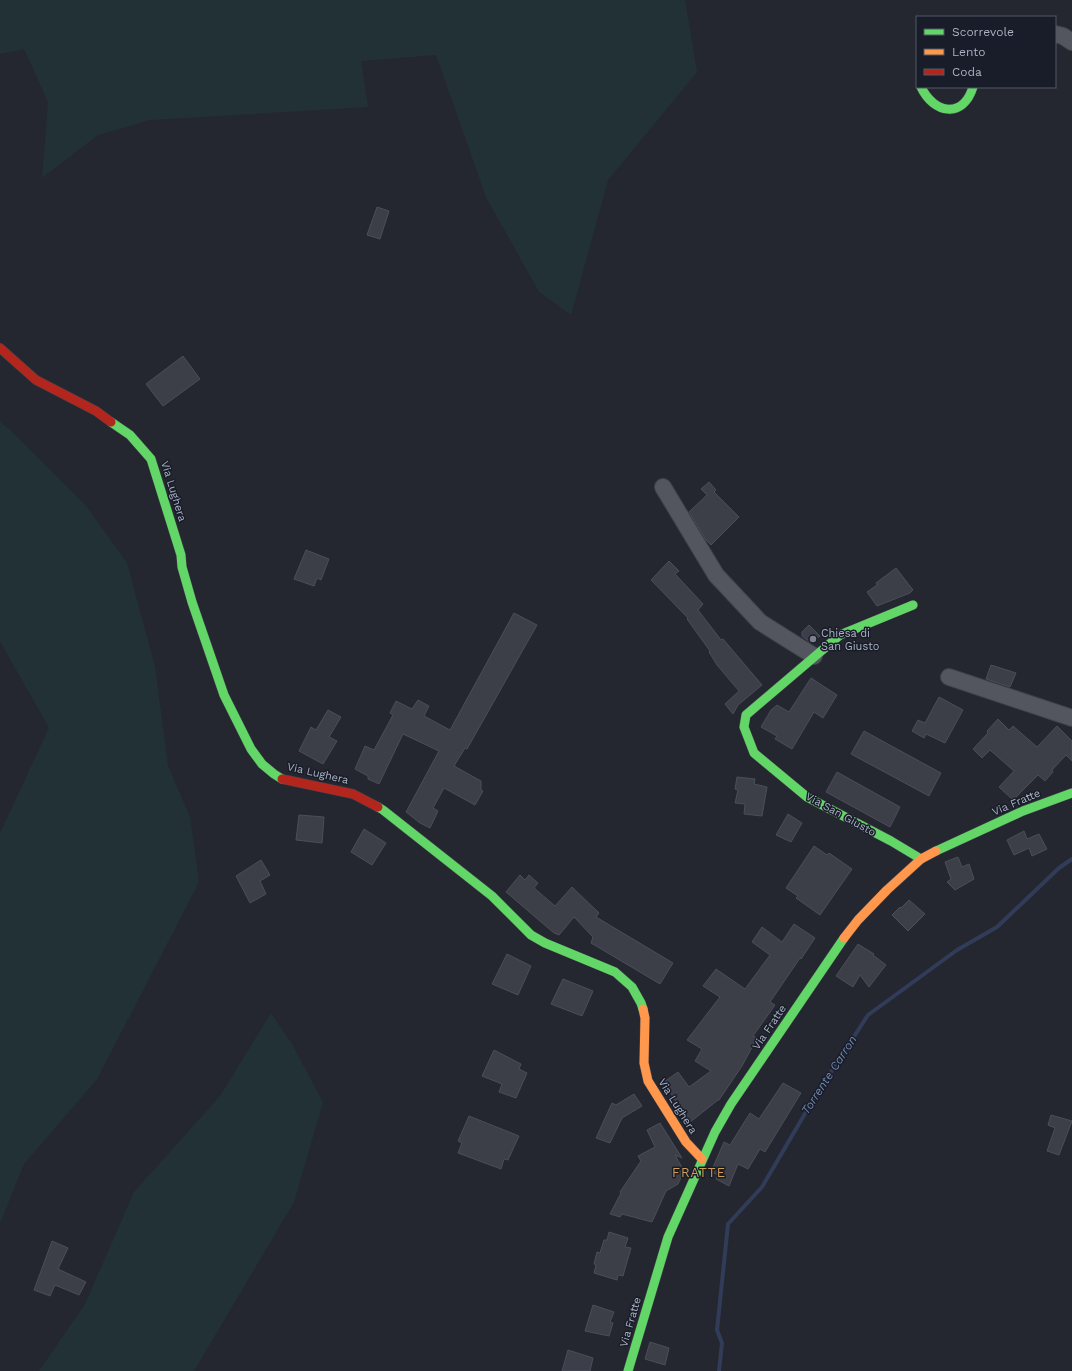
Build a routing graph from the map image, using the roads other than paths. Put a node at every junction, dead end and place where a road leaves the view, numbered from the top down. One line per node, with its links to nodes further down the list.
1 (1056, 34): 2 (street)
2 (1072, 42)
3 (921, 88): 4 (street)
4 (973, 88)
5 (0, 348): 15 (street, Via Lughera)
6 (663, 487): 8 (street)
7 (913, 605): 8 (street, Via San Giusto)
8 (814, 656): 14 (street, Via San Giusto)
9 (949, 678): 10 (street)
10 (1072, 718)
11 (1072, 782): 13 (street)
12 (1072, 793): 13 (street)
13 (1053, 798): 14 (street, Via Fratte)
14 (921, 860): 15 (street, Via Fratte)
15 (702, 1159): 16 (street, Via Fratte)
16 (628, 1371)

